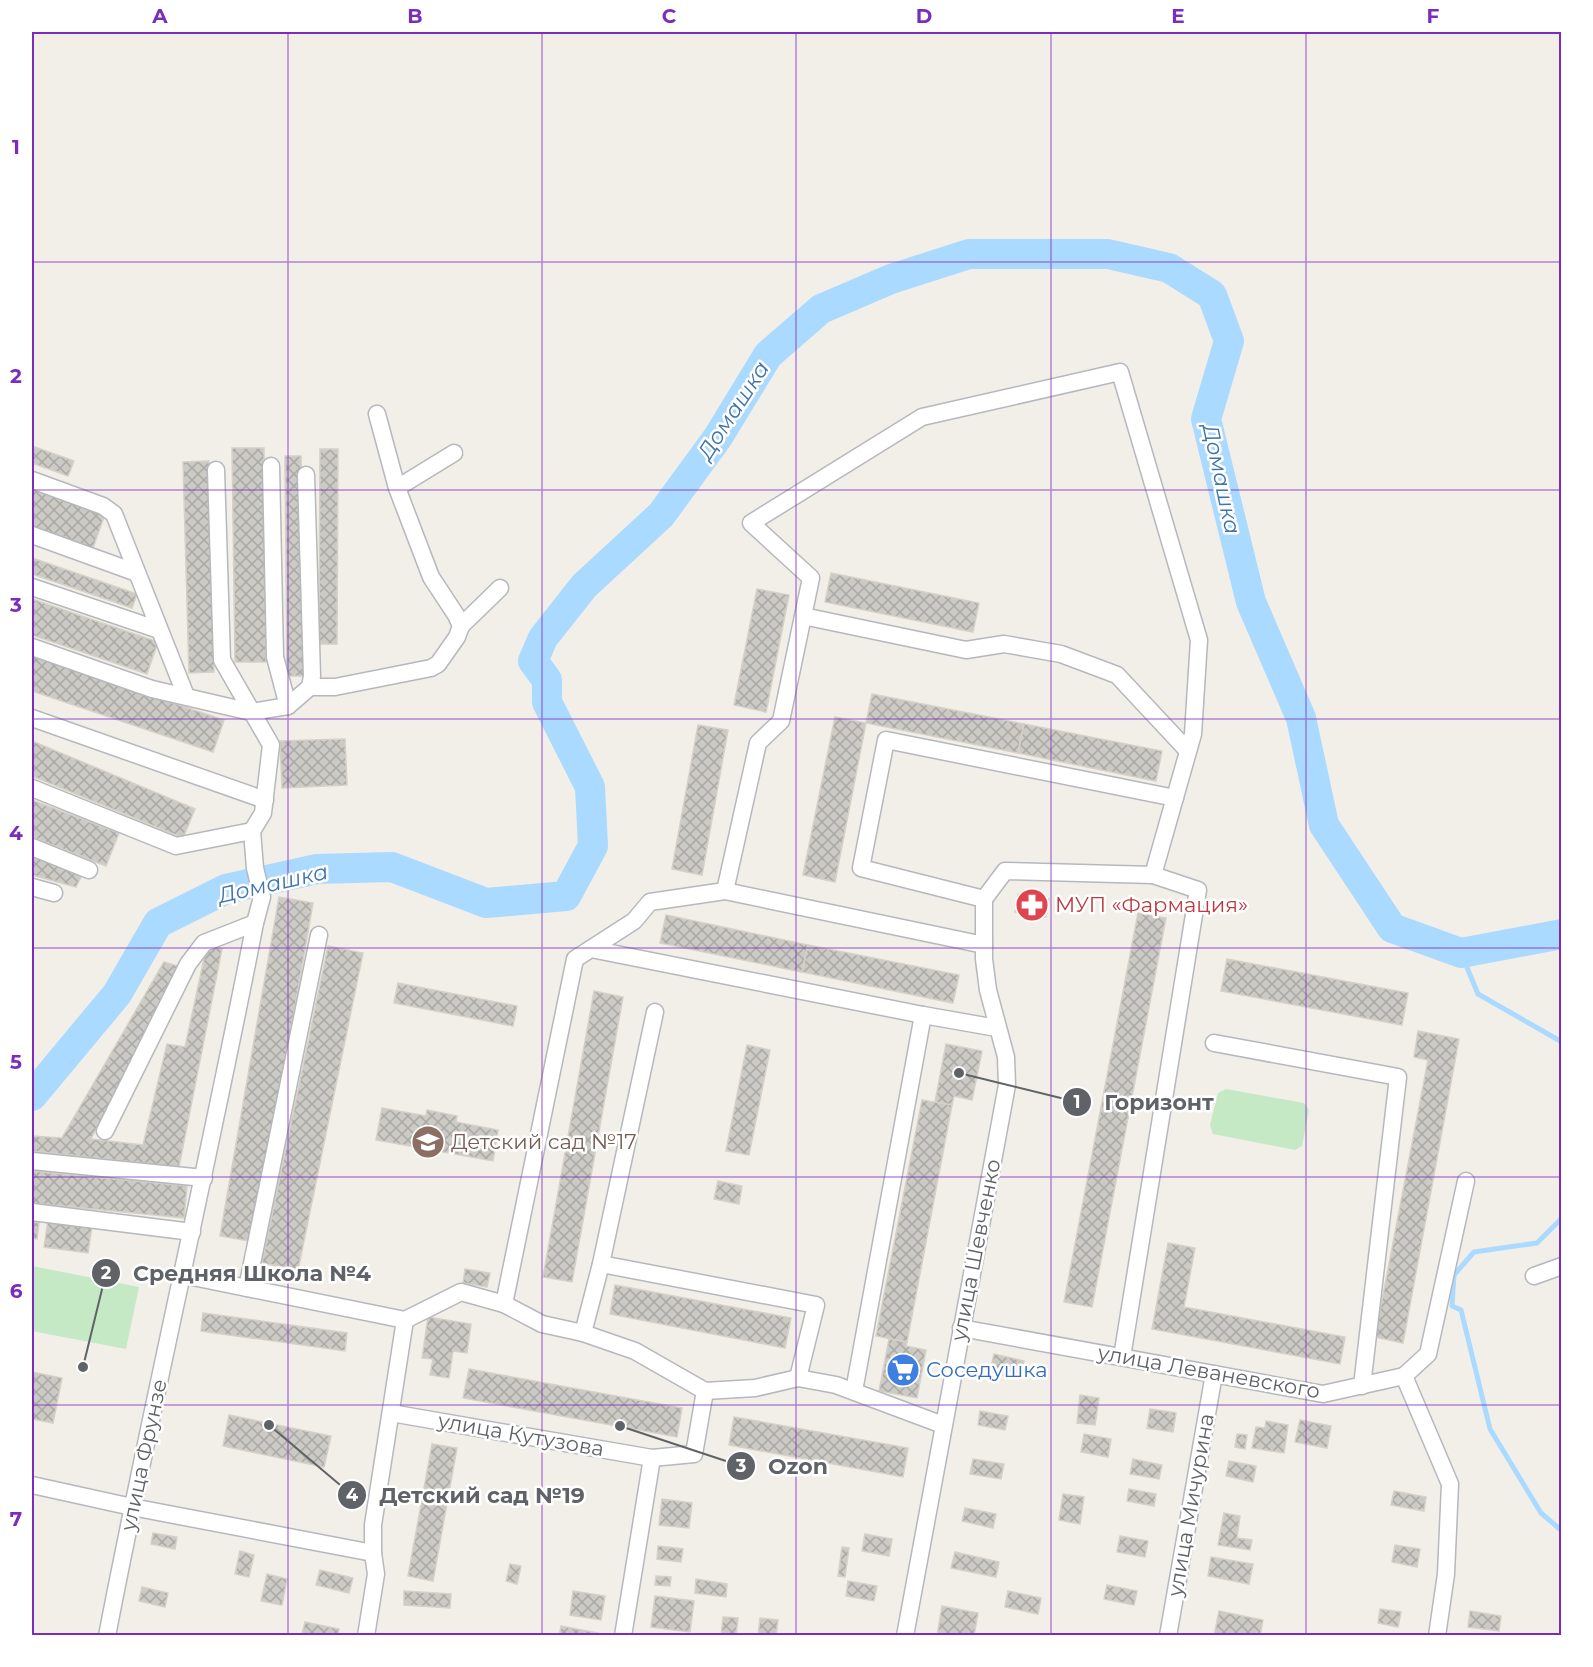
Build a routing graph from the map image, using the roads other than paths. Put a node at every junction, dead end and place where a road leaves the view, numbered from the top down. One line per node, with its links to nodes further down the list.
1 (377, 414): 7 (street)
2 (454, 453): 7 (street)
3 (271, 466): 18 (street)
4 (216, 470): 19 (street)
5 (306, 476): 16 (street)
6 (32, 480): 9 (street)
7 (397, 488): 13 (street)
8 (32, 535): 9 (street)
9 (137, 573): 14 (street)
10 (32, 587): 14 (street)
11 (500, 588): 13 (street)
12 (803, 616): 21 (street); 21 (street); 30 (street)
13 (460, 626): 16 (street)
14 (159, 630): 17 (street)
15 (32, 647): 17 (street)
16 (310, 687): 18 (street)
17 (186, 696): 19 (street)
18 (288, 706): 19 (street)
19 (251, 712): 24 (street)
20 (32, 718): 24 (street)
21 (1188, 751): 23 (street)
22 (32, 788): 25 (street)
23 (1175, 798): 28 (street); 32 (street)
24 (265, 800): 25 (street)
25 (252, 831): 33 (street, улица Фрунзе)
26 (32, 847): 27 (street)
27 (89, 870)
28 (1153, 875): 32 (street); 56 (street)
29 (32, 887): 31 (street)
30 (726, 891): 35 (street); 36 (street)
31 (54, 893)
32 (984, 899): 35 (street, улица Шевченко)
33 (255, 923): 41 (street); 43 (street, улица Фрунзе)
34 (319, 935): 51 (street)
35 (984, 945): 39 (street, улица Шевченко)
36 (591, 949): 38 (street); 52 (street)
37 (655, 1012): 47 (street)
38 (923, 1015): 39 (street); 62 (street)
39 (997, 1028): 54 (street, улица Шевченко)
40 (1214, 1043): 60 (street)
41 (105, 1131)
42 (32, 1161): 43 (street)
43 (204, 1178): 46 (street, улица Фрунзе)
44 (1466, 1181): 58 (street)
45 (32, 1212): 46 (street)
46 (192, 1232): 49 (street, улица Фрунзе)
47 (601, 1264): 55 (street); 59 (street)
48 (1562, 1266): 50 (street)
49 (183, 1275): 51 (street); 67 (street, улица Фрунзе)
50 (1534, 1276)
51 (247, 1288): 53 (street)
52 (504, 1304): 53 (street); 55 (street)
53 (405, 1320): 63 (street)
54 (961, 1328): 56 (street, улица Леваневского); 64 (street, улица Шевченко)
55 (583, 1333): 61 (street)
56 (1122, 1357): 57 (street, улица Леваневского)
57 (1214, 1374): 60 (street, улица Леваневского); 73 (street, улица Мичурина)
58 (1404, 1376): 60 (street, улица Леваневского); 74 (street)
59 (798, 1378): 61 (street); 62 (street)
60 (1362, 1386)
61 (705, 1390): 65 (street, улица Кутузова)
62 (854, 1391): 64 (street)
63 (391, 1413): 65 (street, улица Кутузова); 68 (street)
64 (944, 1425): 72 (street, улица Шевченко)
65 (652, 1458): 71 (street)
66 (32, 1485): 67 (street)
67 (132, 1507): 68 (street); 69 (street, улица Фрунзе)
68 (373, 1553): 70 (street)
69 (107, 1635)
70 (366, 1635)
71 (622, 1635)
72 (905, 1635)
73 (1168, 1635)
74 (1437, 1635)

